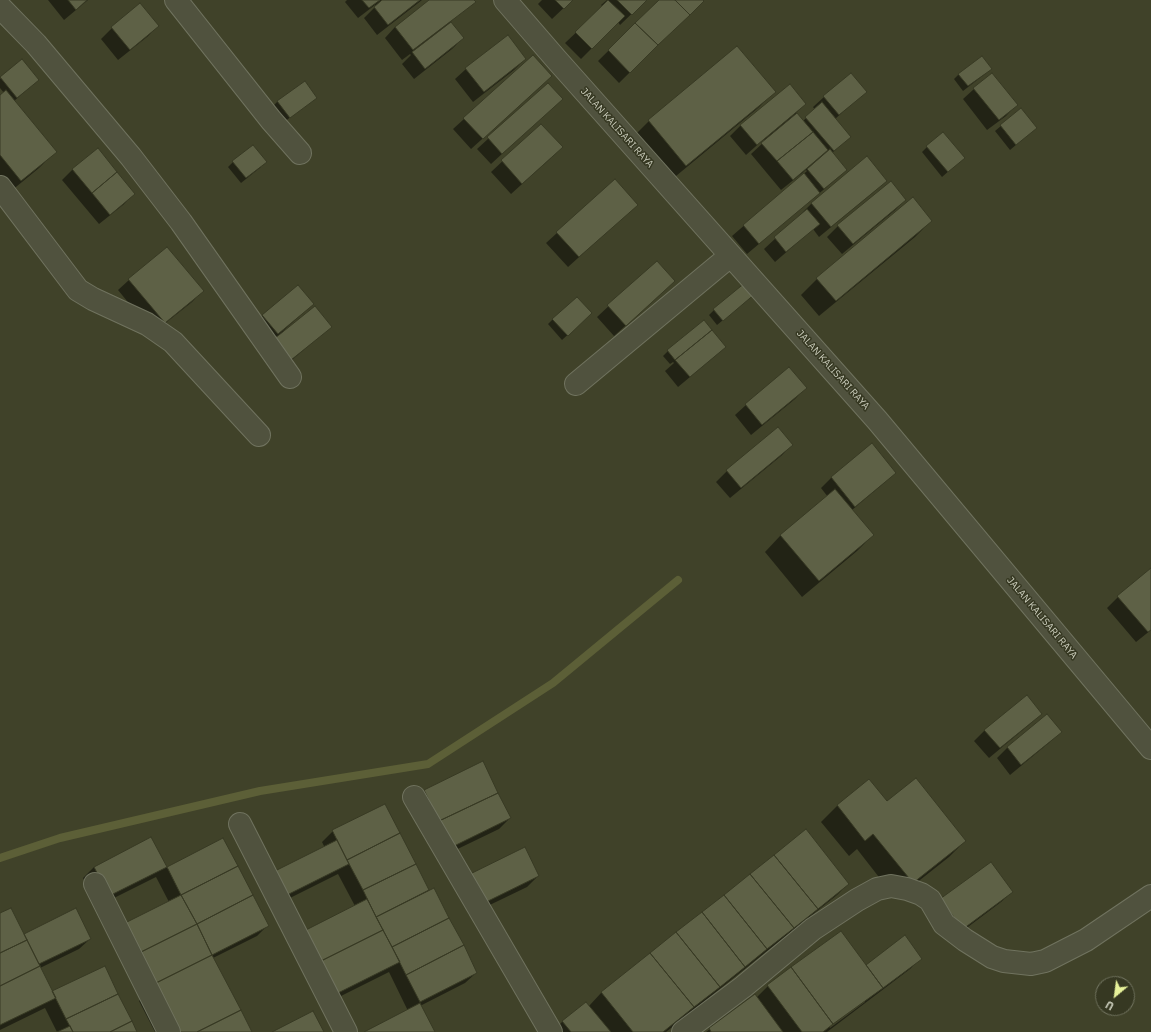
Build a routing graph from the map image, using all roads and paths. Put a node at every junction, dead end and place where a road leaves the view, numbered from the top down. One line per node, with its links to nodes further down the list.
1 (176, 0): 4 (street)
2 (505, 0): 6 (street, JALAN KALISARI RAYA)
3 (0, 7): 7 (street)
4 (300, 153)
5 (0, 187): 9 (street)
6 (730, 256): 8 (street); 10 (street, JALAN KALISARI RAYA)
7 (290, 377)
8 (576, 384)
9 (259, 435)
10 (1151, 748)
11 (414, 797): 17 (street)
12 (240, 824): 16 (street)
13 (95, 884): 15 (street)
14 (1151, 896): 18 (street)
15 (169, 1032)
16 (346, 1032)
17 (551, 1032)
18 (683, 1032)

